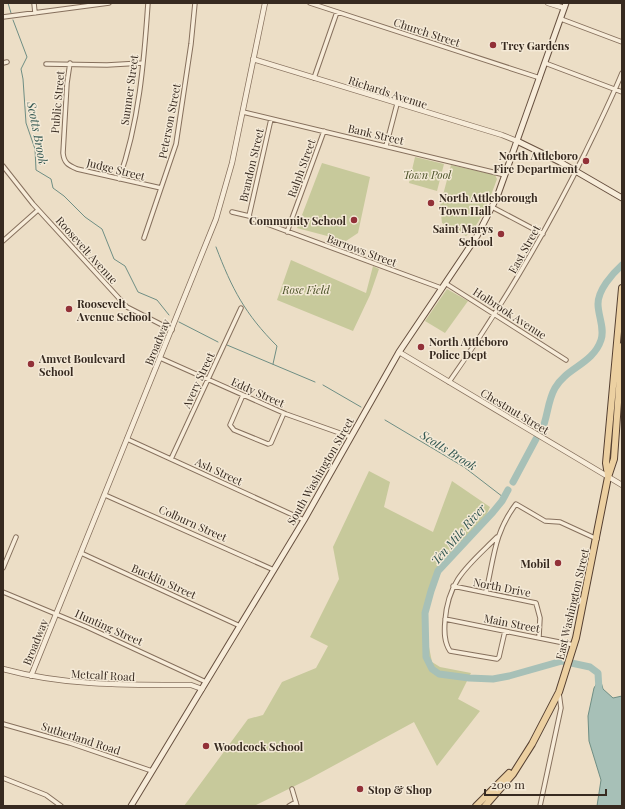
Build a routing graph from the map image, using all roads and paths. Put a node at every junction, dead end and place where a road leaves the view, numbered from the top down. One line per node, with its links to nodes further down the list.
1 (34, 3): 12 (street)
2 (79, 3): 10 (street)
3 (109, 3): 10 (street)
4 (148, 3): 18 (street, Sumner Street)
5 (195, 3): 37 (street, Peterson Street)
6 (265, 3): 16 (street, Broadway)
7 (310, 3): 11 (street, Church Street)
8 (548, 3): 9 (street)
9 (565, 6): 14 (main road, South Washington Street)
10 (79, 8): 12 (street)
11 (337, 12): 22 (street); 23 (street, Church Street)
12 (35, 13): 13 (street)
13 (3, 17)
14 (561, 19): 15 (street); 19 (main road, South Washington Street)
15 (622, 42)
16 (253, 59): 22 (street, Richards Avenue); 27 (street, Broadway)
17 (70, 63): 18 (street); 20 (street); 32 (street, Public Street)
18 (142, 63): 36 (street, Sumner Street)
19 (545, 63): 23 (main road, South Washington Street); 24 (street)
20 (46, 64)
21 (622, 73): 24 (street, East Street)
22 (314, 78): 26 (street, Richards Avenue)
23 (540, 78): 30 (main road, South Washington Street)
24 (616, 89): 25 (street); 34 (street, East Street)
25 (622, 92)
26 (397, 104): 30 (street, Richards Avenue); 31 (street)
27 (243, 112): 28 (street, Bank Street); 52 (street, Broadway)
28 (271, 119): 29 (street, Bank Street); 42 (street, Brandon Street)
29 (324, 131): 31 (street, Bank Street); 43 (street, Ralph Street)
30 (517, 141): 34 (main road); 35 (main road, South Washington Street)
31 (386, 146): 35 (street, Bank Street)
32 (67, 164): 36 (street, Judge Street)
33 (3, 166): 40 (street, Roosevelt Avenue)
34 (576, 171): 38 (main road); 44 (street, East Street)
35 (505, 175): 39 (main road, South Washington Street)
36 (119, 179): 37 (street, Judge Street)
37 (162, 188): 45 (street, Peterson Street)
38 (622, 198)
39 (492, 207): 44 (street); 47 (main road, South Washington Street)
40 (38, 210): 46 (street); 52 (street, Roosevelt Avenue)
41 (232, 212): 42 (street, Barrows Street)
42 (249, 216): 43 (street, Barrows Street)
43 (287, 232): 48 (street, Barrows Street)
44 (543, 234): 51 (street, East Street)
45 (144, 238)
46 (3, 241)
47 (445, 283): 48 (main road, South Washington Street); 51 (street, Holbrook Avenue)
48 (441, 288): 54 (main road, South Washington Street)
49 (622, 288): 65 (main road, East Washington Street)
50 (241, 308): 57 (street, Avery Street)
51 (495, 314): 56 (street, Holbrook Avenue); 58 (street, East Street)
52 (172, 330): 55 (street, Broadway)
53 (622, 346): 60 (main road, East Washington Street)
54 (399, 352): 58 (street, Chestnut Street); 62 (main road, South Washington Street)
55 (160, 358): 57 (street, Eddy Street); 63 (street, Broadway)
56 (566, 360)
57 (208, 379): 59 (street, Eddy Street); 64 (street, Avery Street)
58 (449, 382): 65 (street, Chestnut Street)
59 (243, 395): 61 (street, Eddy Street); 61 (street)
60 (620, 411): 65 (main road, East Washington Street)
61 (284, 413): 62 (street, Eddy Street)
62 (351, 437): 68 (main road, South Washington Street)
63 (127, 440): 64 (street, Ash Street); 67 (street, Broadway)
64 (171, 459): 68 (street, Ash Street)
65 (608, 477): 66 (street, Chestnut Street); 71 (main road, East Washington Street)
66 (622, 485)
67 (105, 494): 72 (street, Broadway); 74 (street, Colburn Street)
68 (304, 520): 74 (main road, South Washington Street)
69 (16, 537): 73 (street)
70 (497, 537): 71 (street); 75 (street); 77 (street)
71 (597, 539): 83 (main road, East Washington Street)
72 (81, 553): 78 (street, Broadway); 80 (street, Bucklin Street)
73 (3, 568)
74 (274, 570): 80 (main road, South Washington Street)
75 (453, 586): 77 (street, North Drive); 79 (street)
76 (3, 592): 78 (street, Hunting Street)
77 (486, 592): 82 (street, North Drive)
78 (56, 614): 85 (street, Broadway); 86 (street, Hunting Street)
79 (445, 619): 81 (street, Main Street); 81 (street)
80 (240, 626): 86 (main road, South Washington Street)
81 (505, 631): 82 (street, Main Street)
82 (538, 637): 83 (street, Main Street)
83 (574, 645): 88 (main road, East Washington Street)
84 (3, 669): 85 (street, Metcalf Road)
85 (31, 676): 87 (street, Metcalf Road)
86 (206, 682): 87 (main road, South Washington Street)
87 (202, 688): 91 (main road, South Washington Street)
88 (559, 692): 90 (main road, East Washington Street); 100 (street)
89 (3, 724): 91 (street, Sutherland Road)
90 (528, 751): 98 (main road, East Washington Street); 99 (main road, East Washington Street)
91 (152, 771): 96 (main road, South Washington Street)
92 (3, 778): 95 (street)
93 (292, 789): 94 (street)
94 (296, 804): 97 (street)
95 (61, 806)
96 (131, 806)
97 (289, 806)
98 (476, 806)
99 (485, 806)
100 (540, 806)

